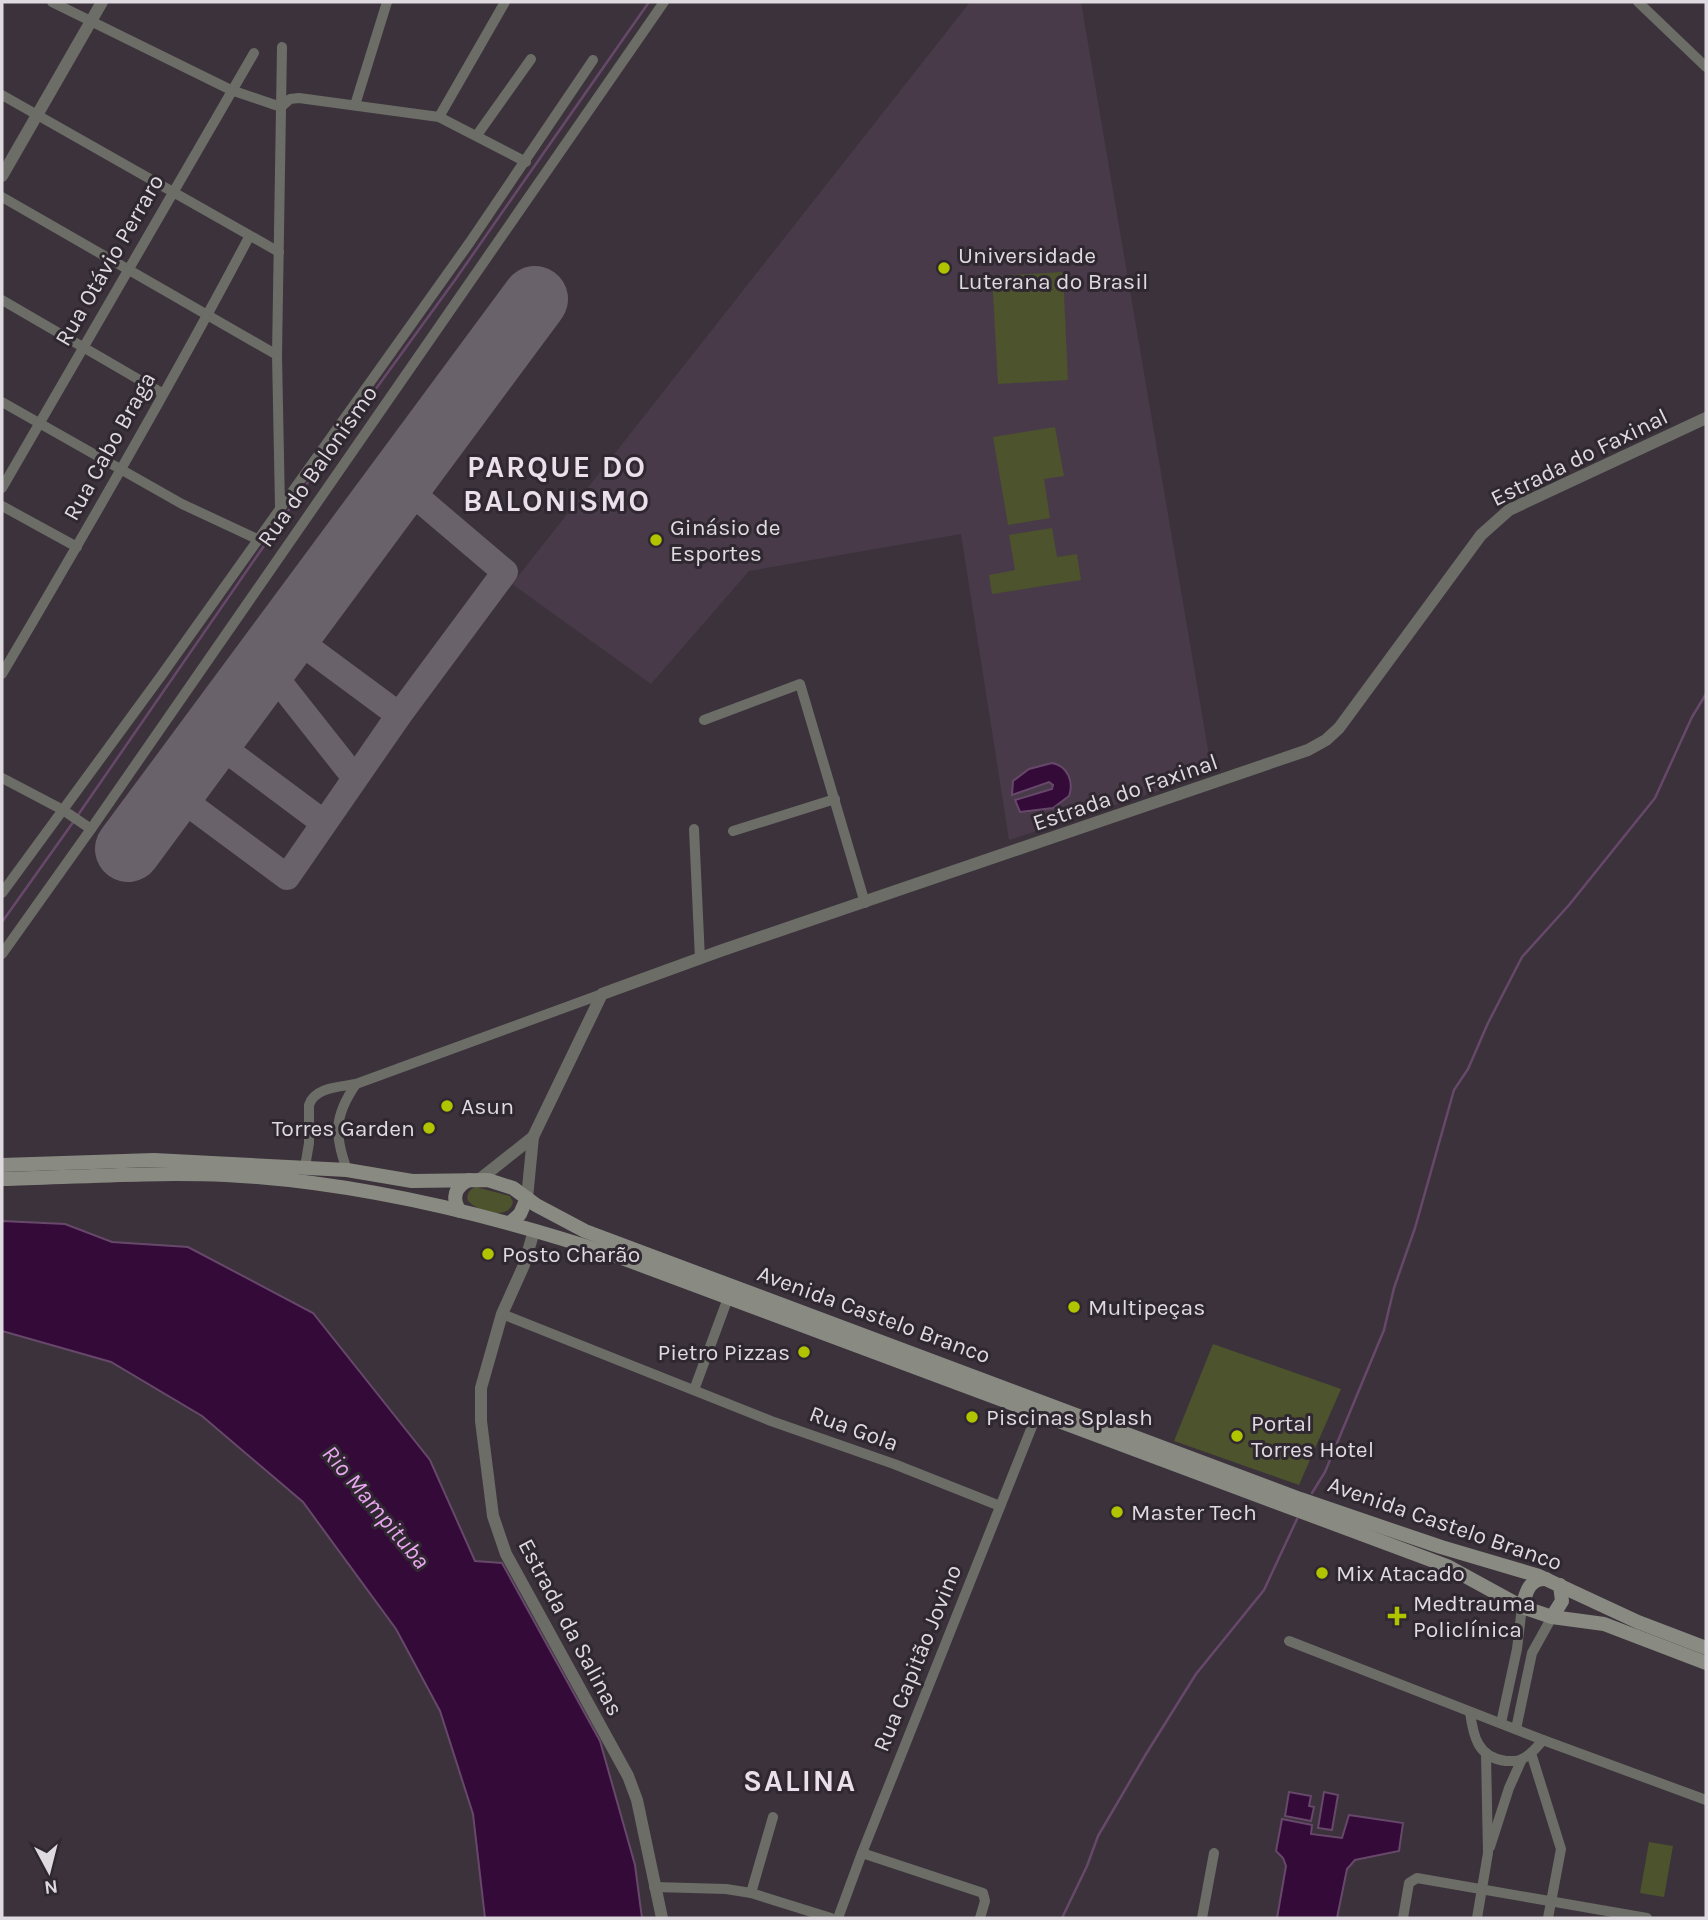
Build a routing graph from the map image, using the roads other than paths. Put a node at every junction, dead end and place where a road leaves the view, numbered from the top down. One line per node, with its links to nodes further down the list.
1 (52, 2): 7 (street)
2 (102, 2): 7 (street)
3 (387, 2): 15 (street)
4 (505, 2): 18 (street)
5 (664, 2): 46 (street, Rua do Balonismo)
6 (1638, 2): 12 (street)
7 (92, 20): 13 (street); 17 (street)
8 (282, 47): 16 (street)
9 (254, 53): 13 (street, Rua Otávio Perraro)
10 (531, 59): 19 (street)
11 (593, 60): 20 (street, Rua do Balonismo)
12 (1706, 67)
13 (231, 90): 16 (street); 22 (street, Rua Otávio Perraro)
14 (2, 95): 17 (street)
15 (355, 105): 16 (street); 18 (street)
16 (281, 107): 25 (street)
17 (38, 116): 21 (street); 22 (street)
18 (439, 117): 19 (street)
19 (477, 135): 20 (street)
20 (526, 162): 38 (street, Rua do Balonismo)
21 (2, 176)
22 (173, 194): 24 (street); 26 (street, Rua Otávio Perraro)
23 (2, 197): 26 (street)
24 (249, 237): 25 (street); 28 (street, Rua Cabo Braga)
25 (279, 252): 30 (street)
26 (127, 270): 28 (street); 29 (street, Rua Otávio Perraro)
27 (2, 300): 29 (street)
28 (207, 316): 30 (street); 31 (street, Rua Cabo Braga)
29 (82, 347): 31 (street); 34 (street, Rua Otávio Perraro)
30 (277, 355): 38 (street)
31 (162, 393): 35 (street, Rua Cabo Braga)
32 (2, 401): 34 (street)
33 (1706, 418): 50 (street, Estrada do Faxinal)
34 (39, 423): 35 (street); 36 (street, Rua Otávio Perraro)
35 (120, 470): 39 (street); 40 (street, Rua Cabo Braga)
36 (2, 488)
37 (2, 506): 40 (street)
38 (280, 507): 39 (street, Rua do Balonismo)
39 (257, 539): 45 (street, Rua do Balonismo)
40 (77, 547): 41 (street, Rua Cabo Braga)
41 (2, 674)
42 (704, 720): 44 (street)
43 (2, 778): 45 (street)
44 (835, 799): 48 (street); 50 (street)
45 (65, 812): 46 (street); 49 (street, Rua do Balonismo)
46 (87, 827): 51 (street, Rua do Balonismo)
47 (694, 829): 52 (street)
48 (733, 831)
49 (2, 893)
50 (865, 903): 52 (street, Estrada do Faxinal)
51 (2, 954)
52 (700, 959): 53 (street, Estrada do Faxinal)
53 (602, 994): 54 (street); 55 (street)
54 (356, 1084): 57 (street); 58 (street)
55 (533, 1137): 60 (street); 61 (street)
56 (2, 1165): 57 (main road, Avenida Castelo Branco)
57 (305, 1167): 58 (main road, Avenida Castelo Branco)
58 (347, 1170): 60 (main road, Avenida Castelo Branco)
59 (2, 1179): 62 (main road, Avenida Castelo Branco)
60 (475, 1180): 61 (main road, Avenida Castelo Branco); 62 (main road)
61 (531, 1201): 63 (main road); 64 (main road); 70 (main road, Avenida Castelo Branco)
62 (460, 1211): 63 (main road, Avenida Castelo Branco)
63 (510, 1223): 64 (main road, Avenida Castelo Branco)
64 (534, 1231): 65 (main road, Avenida Castelo Branco); 66 (street, Estrada da Salinas)
65 (728, 1298): 67 (street); 68 (main road, Avenida Castelo Branco)
66 (502, 1314): 67 (street, Rua Gola); 90 (street, Estrada da Salinas)
67 (694, 1390): 69 (street, Rua Gola)
68 (1037, 1414): 69 (street, Rua Capitão Jovino); 72 (main road, Avenida Castelo Branco)
69 (1000, 1506): 87 (street, Rua Capitão Jovino)
70 (1546, 1578): 71 (main road, Avenida Castelo Branco); 72 (main road)
71 (1560, 1585): 73 (main road); 75 (main road, Avenida Castelo Branco)
72 (1522, 1607): 73 (main road, Avenida Castelo Branco); 76 (street)
73 (1552, 1617): 77 (street); 78 (main road, Avenida Castelo Branco)
74 (1289, 1641): 79 (street)
75 (1706, 1648)
76 (1517, 1649): 77 (street); 80 (street)
77 (1532, 1653): 81 (street)
78 (1706, 1663)
79 (1470, 1712): 80 (street); 83 (street)
80 (1501, 1723): 81 (street)
81 (1516, 1729): 82 (street)
82 (1543, 1740): 84 (street); 85 (street)
83 (1486, 1755): 84 (street); 89 (street)
84 (1527, 1756): 89 (street); 93 (street)
85 (1706, 1800)
86 (772, 1816): 92 (street)
87 (862, 1853): 96 (street, Rua Capitão Jovino); 97 (street)
88 (1214, 1853): 98 (street)
89 (1488, 1853): 91 (street)
90 (654, 1887): 92 (street); 94 (street, Estrada da Salinas)
91 (1483, 1888): 93 (street); 99 (street); 100 (street)
92 (751, 1893): 95 (street)
93 (1551, 1900): 101 (street); 102 (street)
94 (662, 1918)
95 (831, 1918)
96 (838, 1918)
97 (980, 1918)
98 (1202, 1918)
99 (1403, 1918)
100 (1477, 1918)
101 (1548, 1918)
102 (1647, 1918)

